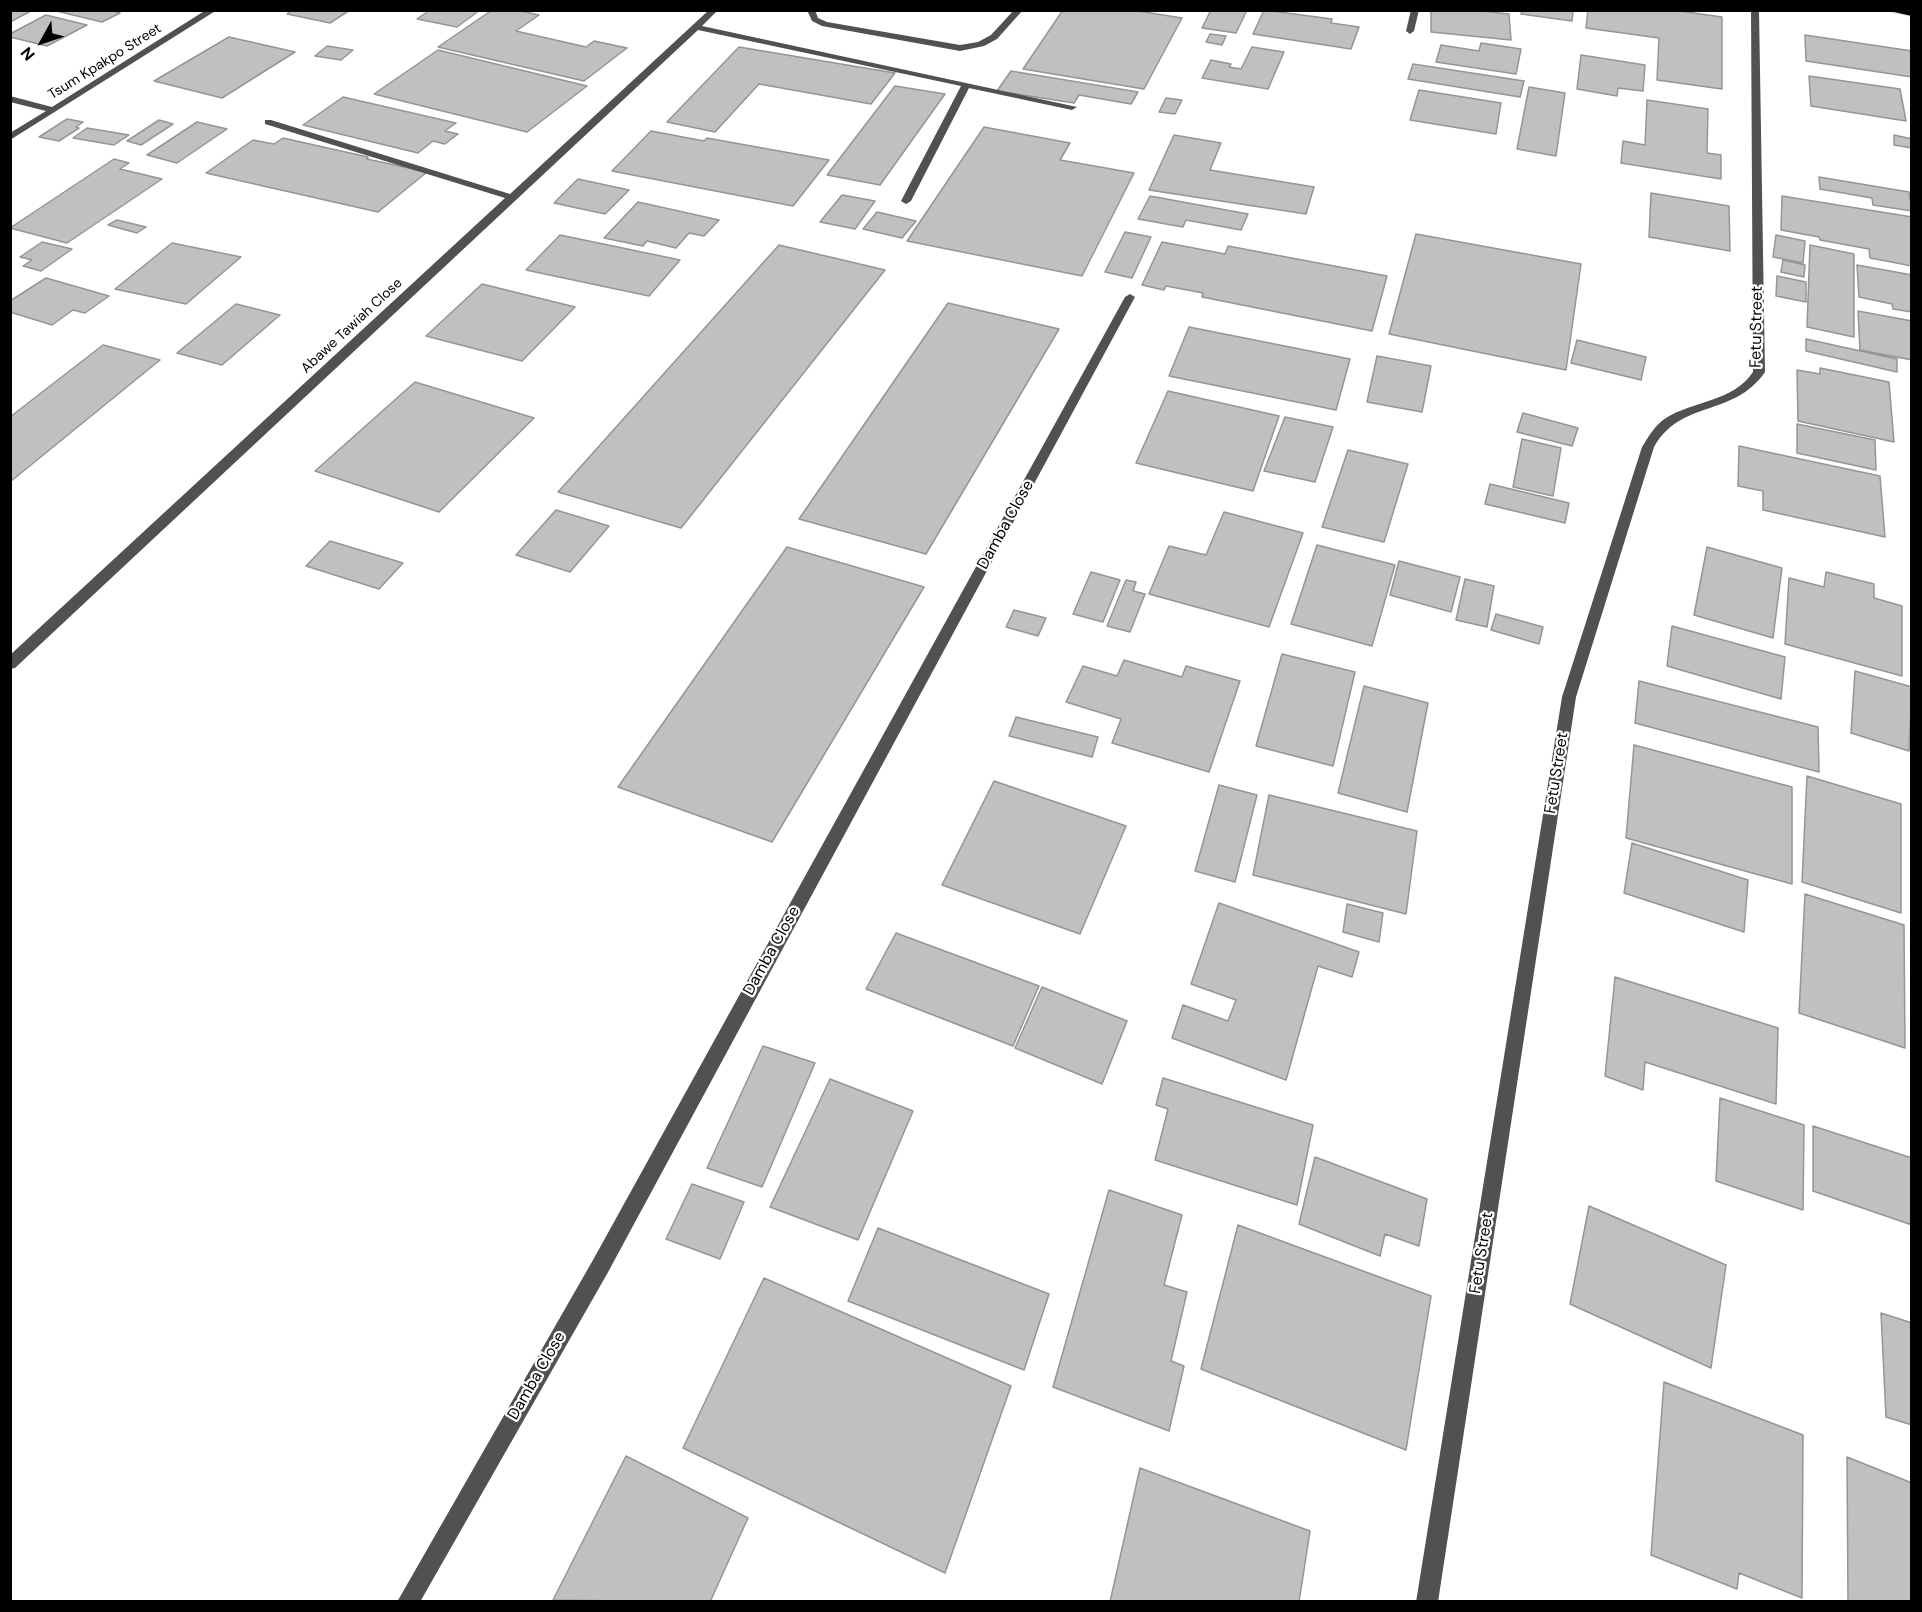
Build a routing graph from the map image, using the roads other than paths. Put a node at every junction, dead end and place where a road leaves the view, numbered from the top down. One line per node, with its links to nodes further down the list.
1 (213, 10): 14 (street, Tsum Kpakpo Street)
2 (714, 10): 9 (street, Abawe Tawiah Close)
3 (811, 10): 4 (street)
4 (1020, 10)
5 (1415, 10): 10 (street)
6 (1755, 10): 22 (street, Fetu Street)
7 (1890, 10): 8 (highway)
8 (1911, 13)
9 (696, 27): 11 (street); 17 (street, Abawe Tawiah Close)
10 (1410, 31)
11 (966, 86): 13 (street); 18 (street)
12 (10, 99): 14 (street)
13 (1072, 107)
14 (54, 110): 16 (street, Tsum Kpakpo Street)
15 (268, 122): 17 (street)
16 (10, 137)
17 (511, 197): 20 (street, Abawe Tawiah Close)
18 (906, 201)
19 (1130, 297): 21 (street, Damba Close)
20 (10, 664)
21 (408, 1602)
22 (1428, 1602)

